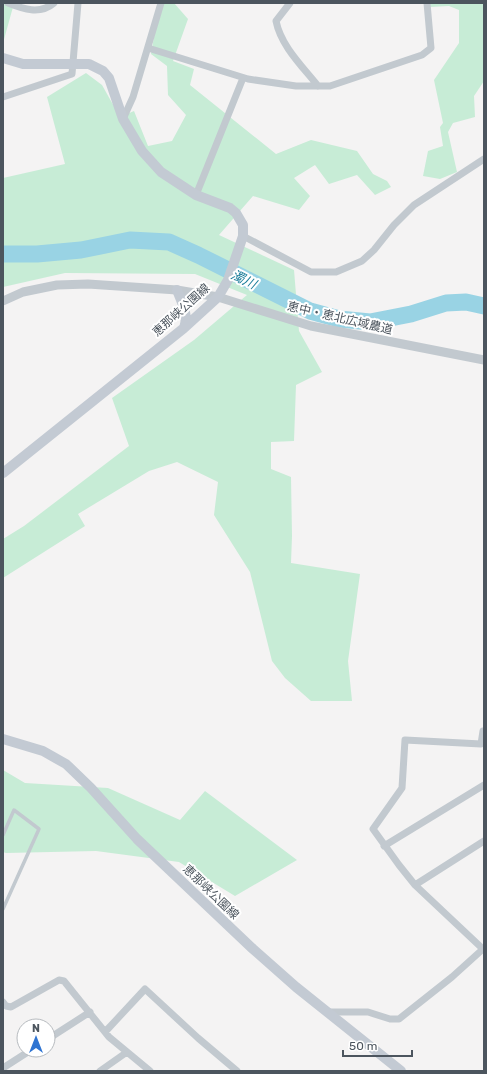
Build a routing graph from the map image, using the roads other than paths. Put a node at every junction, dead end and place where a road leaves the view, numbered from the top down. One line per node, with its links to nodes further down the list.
1 (8, 3): 2 (street)
2 (54, 3)
3 (78, 3): 10 (street)
4 (153, 3): 7 (street)
5 (290, 3): 12 (street)
6 (427, 3): 12 (street)
7 (160, 5): 8 (street)
8 (148, 48): 11 (street); 14 (street)
9 (3, 58): 10 (main road, 恵那峡公園線)
10 (73, 64): 13 (street); 14 (main road, 恵那峡公園線)
11 (243, 78): 12 (street); 16 (street)
12 (318, 86)
13 (3, 97)
14 (123, 119): 16 (main road, 恵那峡公園線)
15 (484, 159): 17 (street)
16 (196, 195): 17 (main road, 恵那峡公園線)
17 (243, 236): 19 (main road, 恵那峡公園線)
18 (177, 290): 19 (street, 恵中・恵北広域農道); 20 (street, 恵中・恵北広域農道); 21 (main road)
19 (218, 297): 21 (main road, 恵那峡公園線); 22 (street, 恵中・恵北広域農道)
20 (3, 301)
21 (184, 328): 23 (main road, 恵那峡公園線)
22 (484, 360)
23 (3, 473)
24 (483, 731): 29 (street)
25 (3, 739): 35 (main road, 恵那峡公園線)
26 (484, 785): 29 (street)
27 (3, 835): 31 (lane)
28 (484, 841): 30 (street)
29 (384, 846): 30 (street)
30 (415, 885): 32 (street)
31 (3, 909)
32 (483, 950): 35 (street)
33 (3, 1002): 34 (street)
34 (90, 1012): 36 (street); 37 (street)
35 (327, 1012): 44 (main road, 恵那峡公園線)
36 (105, 1032): 38 (street); 43 (street)
37 (56, 1034)
38 (127, 1052): 41 (street); 42 (street)
39 (19, 1058): 40 (street)
40 (3, 1068)
41 (100, 1071)
42 (150, 1071)
43 (237, 1071)
44 (401, 1071)

